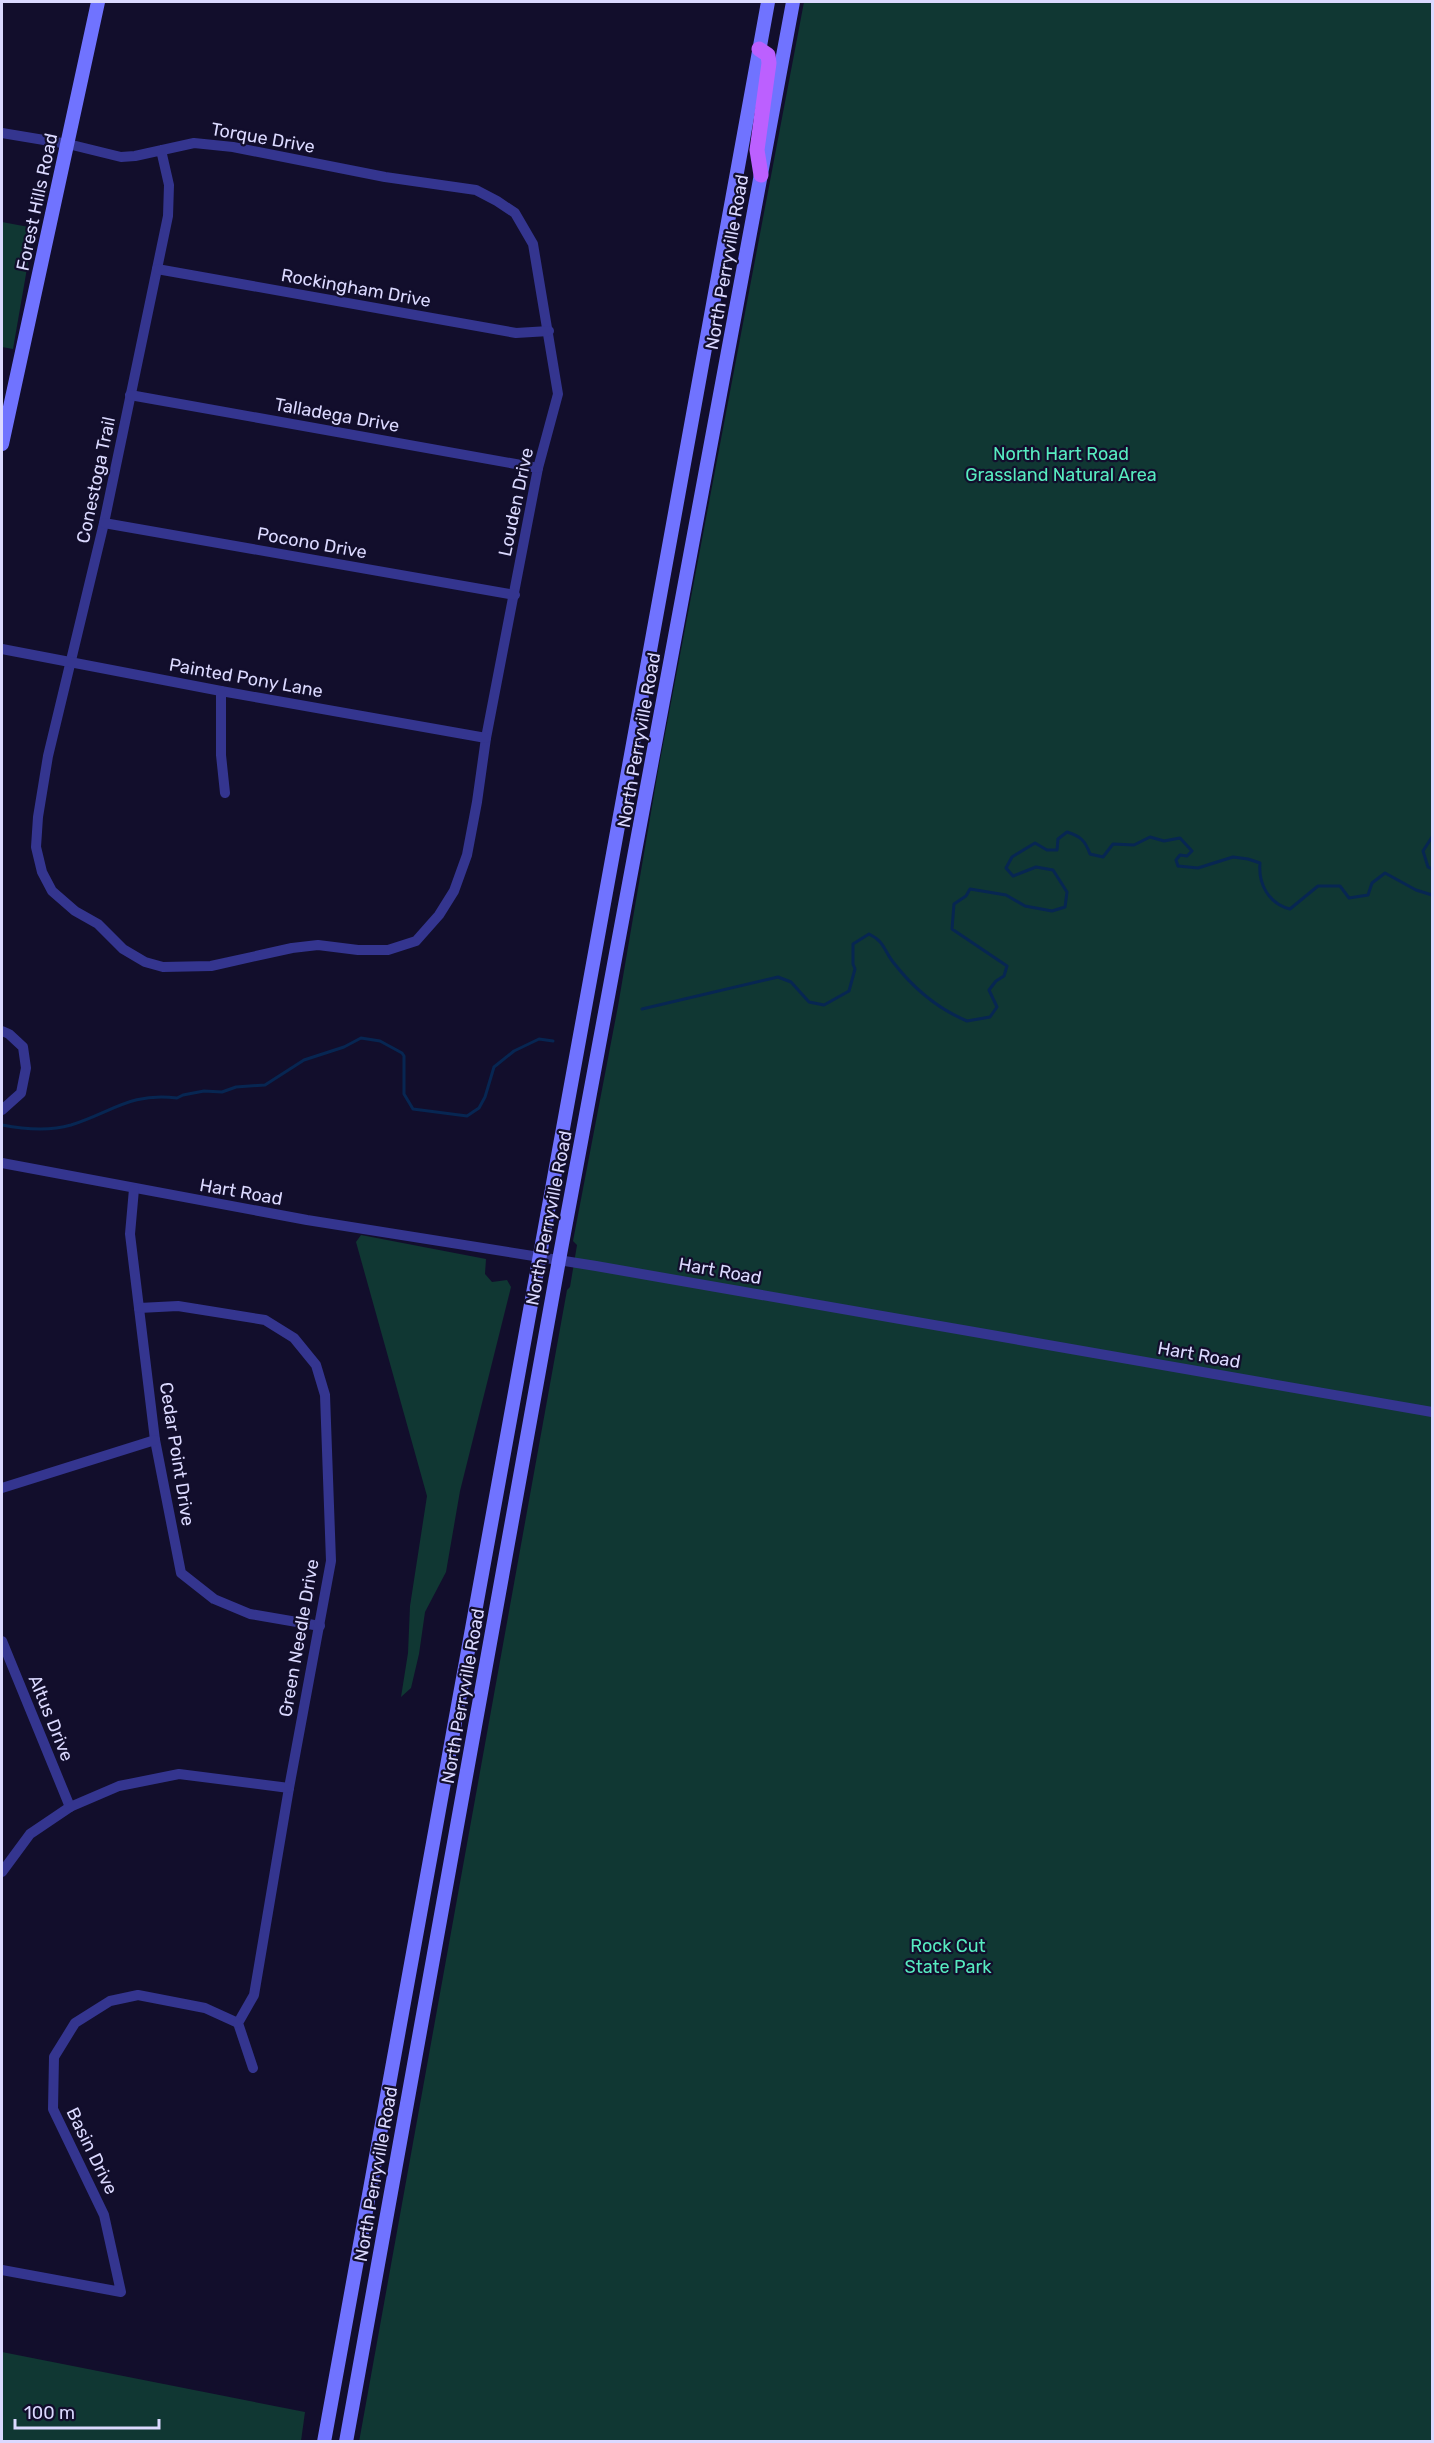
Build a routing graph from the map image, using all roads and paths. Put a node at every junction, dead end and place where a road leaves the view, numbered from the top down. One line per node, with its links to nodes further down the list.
1 (98, 2): 6 (main road, Forest Hills Road)
2 (768, 2): 4 (main road, North Perryville Road)
3 (793, 2): 8 (main road, North Perryville Road)
4 (759, 49): 8 (main road); 27 (main road, North Perryville Road)
5 (2, 133): 6 (street, Torque Drive)
6 (68, 144): 7 (street, Torque Drive); 13 (main road, Forest Hills Road)
7 (161, 150): 9 (street, Torque Drive); 10 (street, Conestoga Trail)
8 (761, 175): 28 (main road, North Perryville Road)
9 (515, 213): 11 (street, Louden Drive)
10 (158, 269): 11 (street, Rockingham Drive); 12 (street, Conestoga Trail)
11 (549, 331): 14 (street, Louden Drive)
12 (130, 395): 14 (street, Talladega Drive); 15 (street, Conestoga Trail)
13 (2, 444)
14 (538, 468): 16 (street, Louden Drive)
15 (104, 523): 16 (street, Pocono Drive); 18 (street, Conestoga Trail)
16 (514, 596): 20 (street, Louden Drive)
17 (2, 649): 18 (street, Painted Pony Lane)
18 (69, 662): 19 (street, Painted Pony Lane); 22 (street, Conestoga Trail)
19 (221, 691): 20 (street, Painted Pony Lane); 21 (street)
20 (486, 738): 22 (street, Louden Drive)
21 (225, 793)
22 (477, 802)
23 (2, 1031): 24 (street)
24 (2, 1110)
25 (2, 1164): 26 (street, Hart Road)
26 (134, 1189): 27 (street, Hart Road); 29 (street, Cedar Point Drive)
27 (539, 1257): 28 (street, Hart Road); 41 (main road, North Perryville Road)
28 (560, 1260): 30 (street, Hart Road); 42 (main road, North Perryville Road)
29 (139, 1308): 31 (street, Cedar Point Drive); 33 (street, Green Needle Drive)
30 (1432, 1412)
31 (154, 1440): 32 (street); 33 (street, Cedar Point Drive)
32 (2, 1488)
33 (320, 1626): 35 (street, Green Needle Drive)
34 (2, 1641): 36 (street, Altus Drive)
35 (289, 1788): 36 (street); 38 (street, Green Needle Drive)
36 (70, 1807): 37 (street)
37 (2, 1872)
38 (238, 2023): 39 (street); 40 (street, Basin Drive)
39 (253, 2068)
40 (2, 2270)
41 (324, 2442)
42 (346, 2442)

